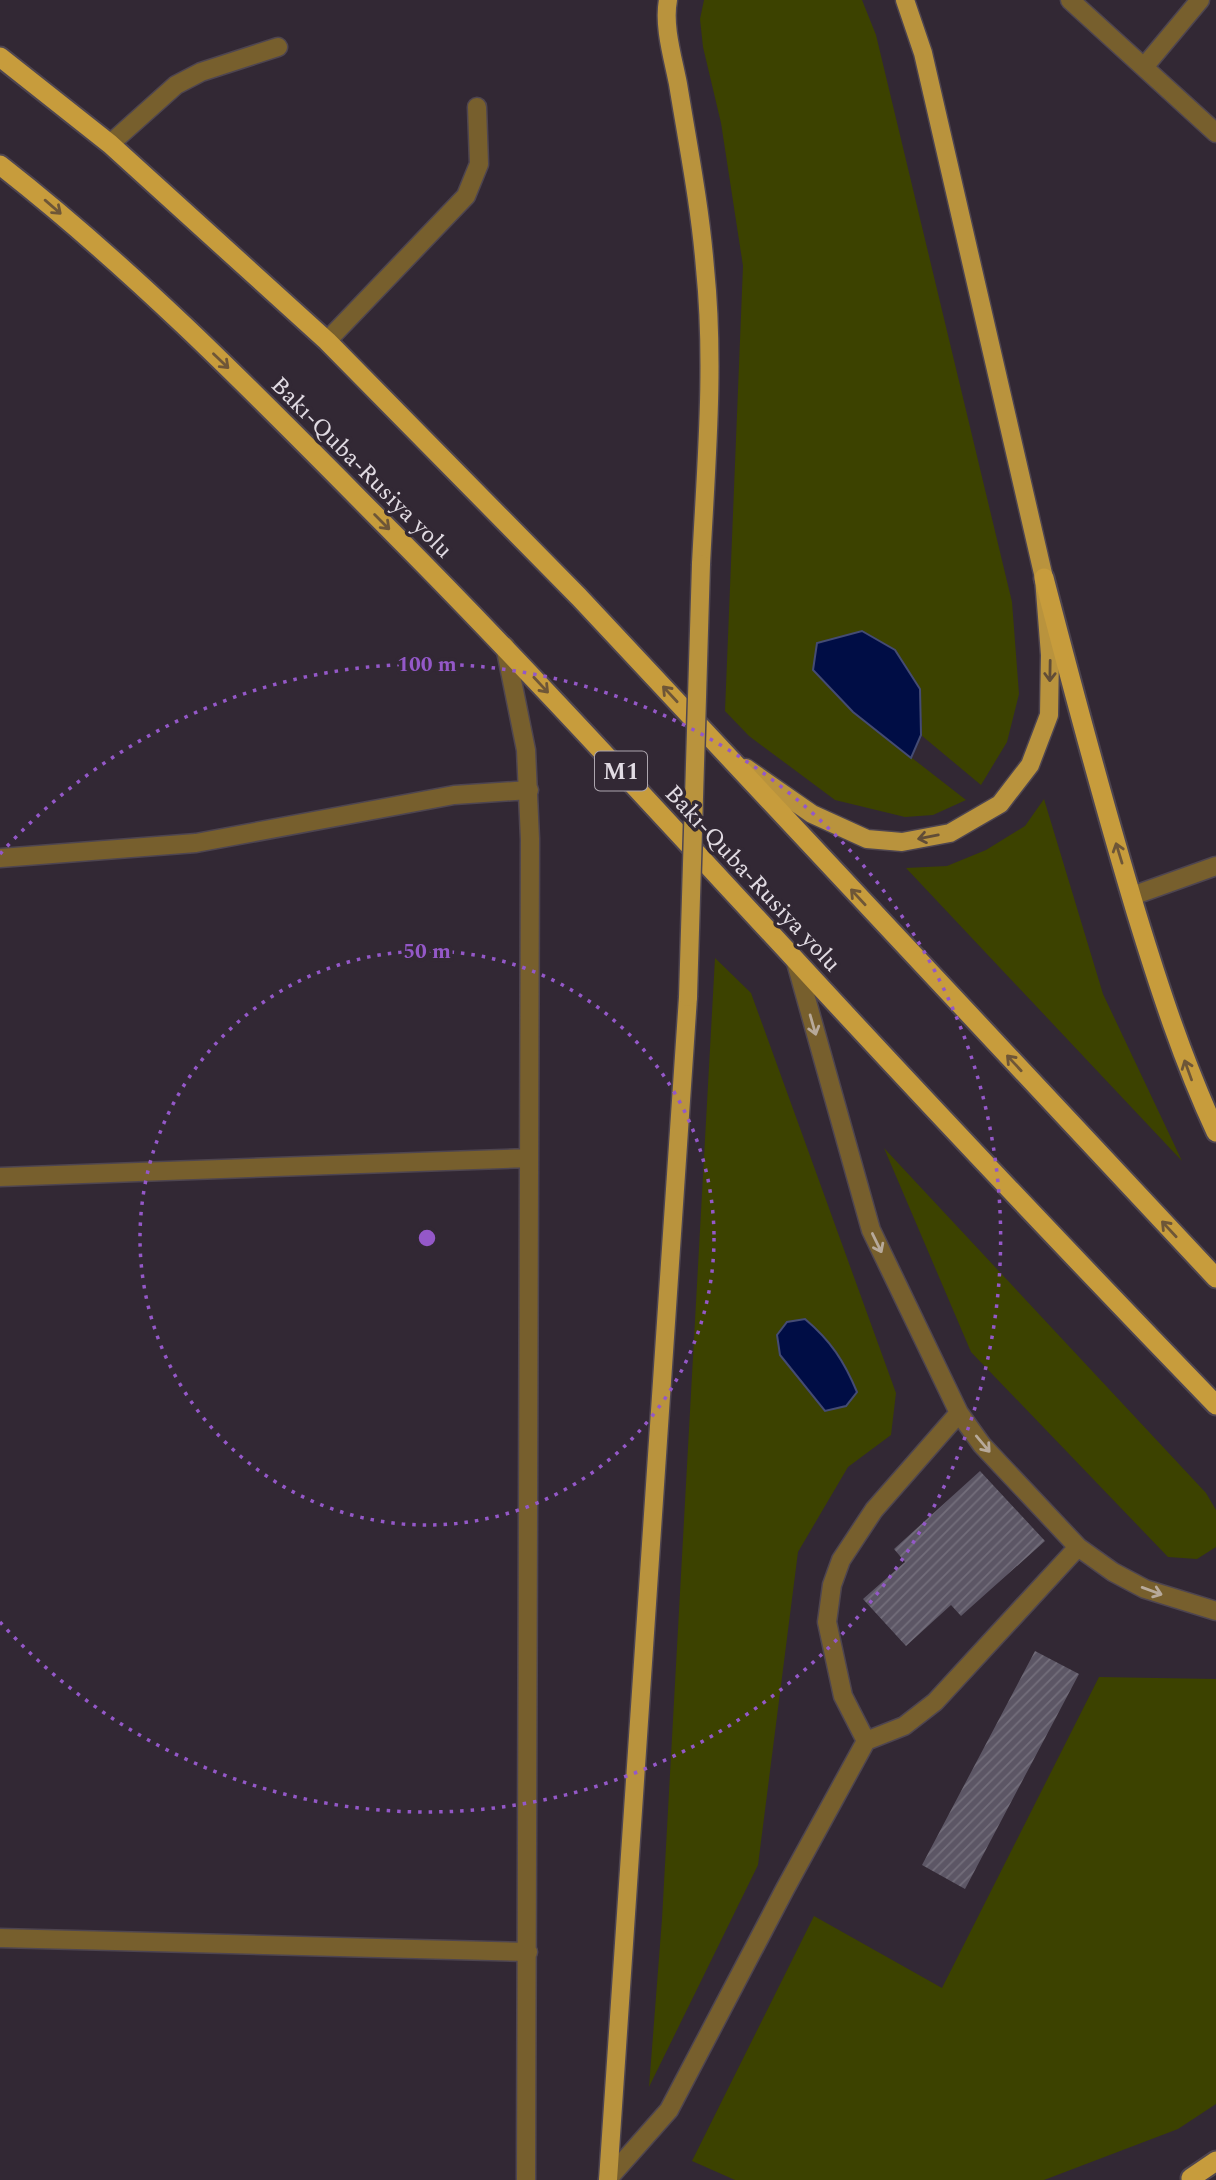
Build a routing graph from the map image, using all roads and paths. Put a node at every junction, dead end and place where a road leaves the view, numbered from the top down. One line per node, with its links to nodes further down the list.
1 (668, 0): 36 (main road, bridge)
2 (905, 0): 13 (main road)
3 (1070, 0): 7 (street)
4 (1200, 0): 7 (street)
5 (278, 47): 10 (street)
6 (0, 57): 10 (highway)
7 (1144, 67): 9 (street)
8 (477, 107): 12 (street)
9 (1216, 133)
10 (110, 144): 12 (highway)
11 (0, 165): 14 (highway, Bakı-Quba-Rusiya yolu / M1, one-way to 14)
12 (327, 341): 15 (highway, one-way to 12)
13 (1044, 578): 15 (main road, one-way to 15); 19 (highway, one-way to 13)
14 (505, 646): 16 (street); 20 (highway, Bakı-Quba-Rusiya yolu / M1, one-way to 20)
15 (723, 752): 24 (highway, one-way to 15)
16 (529, 790): 17 (street); 22 (street)
17 (0, 858)
18 (1216, 866): 19 (street)
19 (1132, 896): 21 (highway, one-way to 19)
20 (795, 959): 25 (highway, Bakı-Quba-Rusiya yolu / M1); 26 (street, one-way to 26)
21 (1216, 1132)
22 (528, 1158): 23 (street); 31 (street)
23 (0, 1177)
24 (1216, 1278)
25 (1216, 1405)
26 (959, 1413): 27 (street, one-way to 27); 29 (street)
27 (1079, 1547): 28 (street, one-way to 28); 29 (street)
28 (1216, 1611)
29 (866, 1741): 36 (street)
30 (0, 1938): 31 (street)
31 (528, 1952): 35 (street)
32 (1216, 2161): 34 (highway)
33 (1216, 2172): 34 (main road)
34 (1188, 2179)
35 (526, 2180)
36 (609, 2180)

